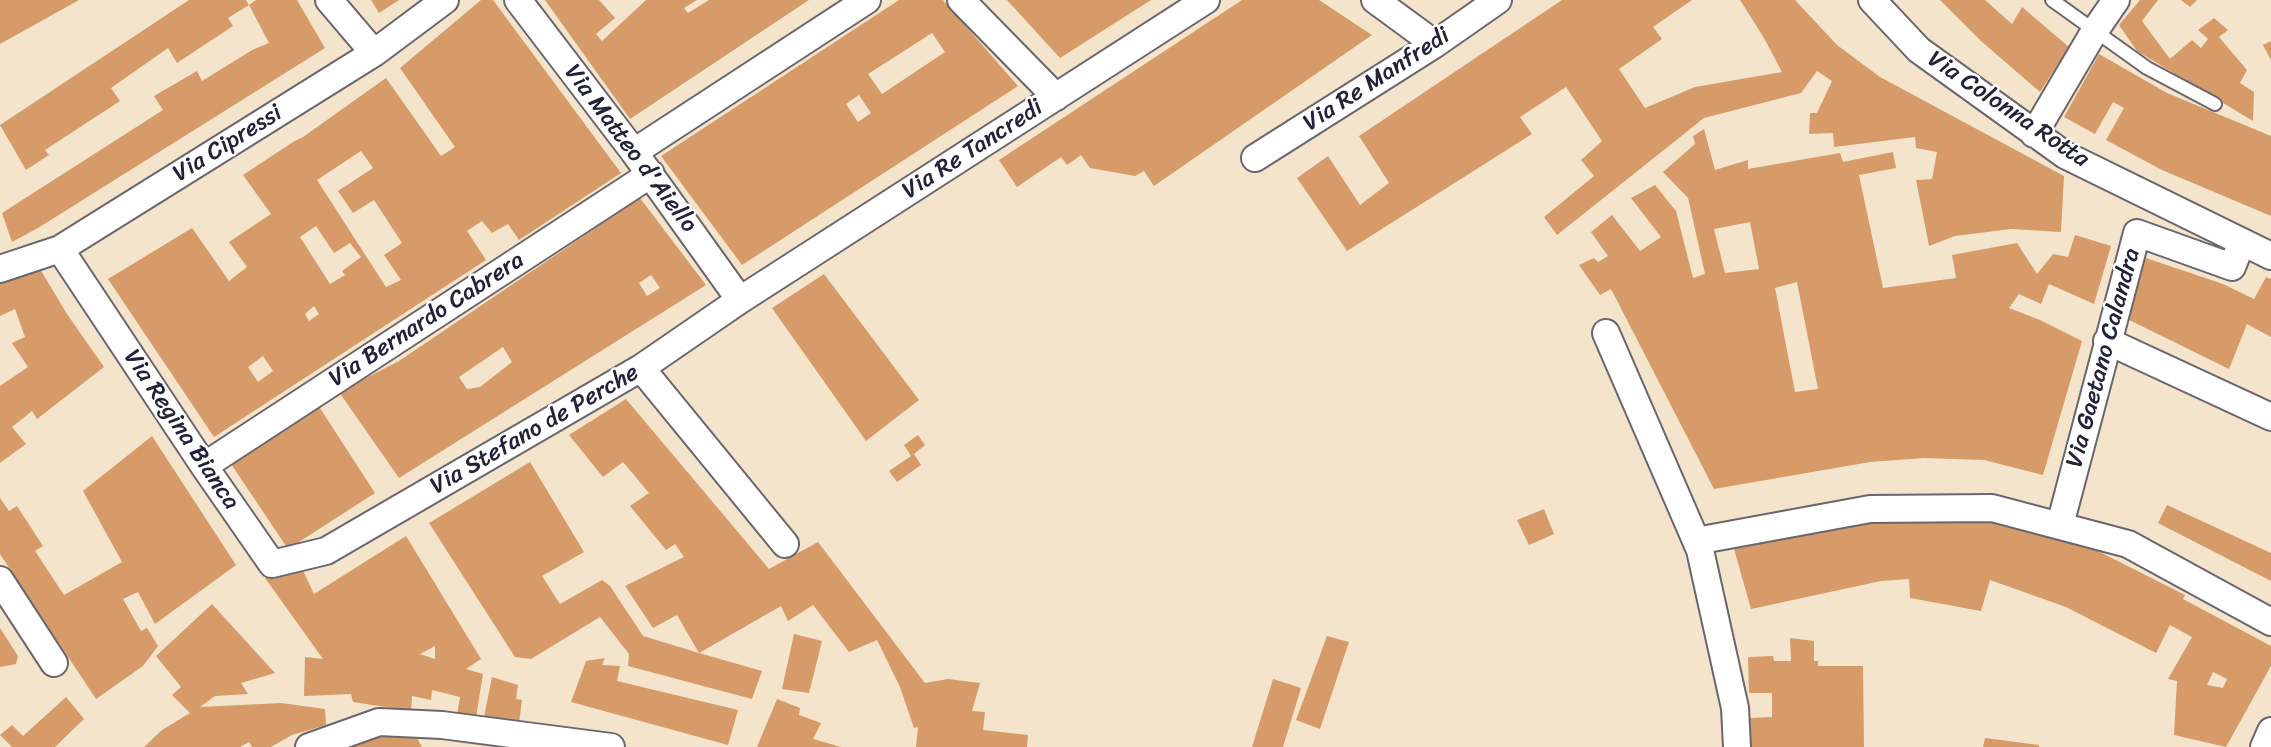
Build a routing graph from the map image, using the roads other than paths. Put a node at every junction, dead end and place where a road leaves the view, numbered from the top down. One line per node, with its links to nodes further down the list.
1 (329, 0): 14 (street)
2 (445, 0): 14 (street, Via Cipressi)
3 (518, 0): 18 (street, Via Matteo d'Aiello)
4 (867, 0): 18 (street)
5 (961, 0): 15 (street)
6 (1206, 0): 15 (street, Via Re Tancredi)
7 (1375, 0): 13 (street)
8 (1498, 0): 13 (street, Via Re Manfredi)
9 (1872, 0): 17 (street, Via Colonna Rotta)
10 (2052, 0): 12 (lane)
11 (2116, 0): 12 (street)
12 (2094, 32): 16 (lane); 17 (street)
13 (1435, 44): 19 (street, Via Re Manfredi)
14 (374, 53): 22 (street, Via Cipressi)
15 (1056, 97): 25 (street, Via Re Tancredi)
16 (2215, 104)
17 (2034, 134): 21 (street, Via Colonna Rotta)
18 (634, 152): 20 (street, Via Matteo d'Aiello)
19 (1255, 158)
20 (651, 174): 25 (street, Via Matteo d'Aiello); 30 (street, Via Bernardo Cabrera)
21 (2242, 242): 23 (street, Via Colonna Rotta); 27 (street, Via Gaetano Calandra)
22 (60, 249): 24 (street, Via Cipressi); 30 (street, Via Regina Bianca)
23 (2271, 256)
24 (0, 269)
25 (740, 300): 28 (street, Via Stefano de Perche)
26 (1606, 333): 32 (street)
27 (2107, 341): 29 (street); 31 (street, Via Gaetano Calandra)
28 (641, 368): 33 (street); 34 (street, Via Stefano de Perche)
29 (2271, 417)
30 (204, 466): 34 (street, Via Regina Bianca)
31 (2060, 525): 32 (street); 36 (street)
32 (1696, 541): 41 (street)
33 (785, 544)
34 (326, 551)
35 (0, 580): 37 (street)
36 (2271, 622)
37 (54, 663)
38 (2271, 731): 42 (street)
39 (309, 747): 40 (street)
40 (611, 747)
41 (1737, 747)
42 (2264, 747)

